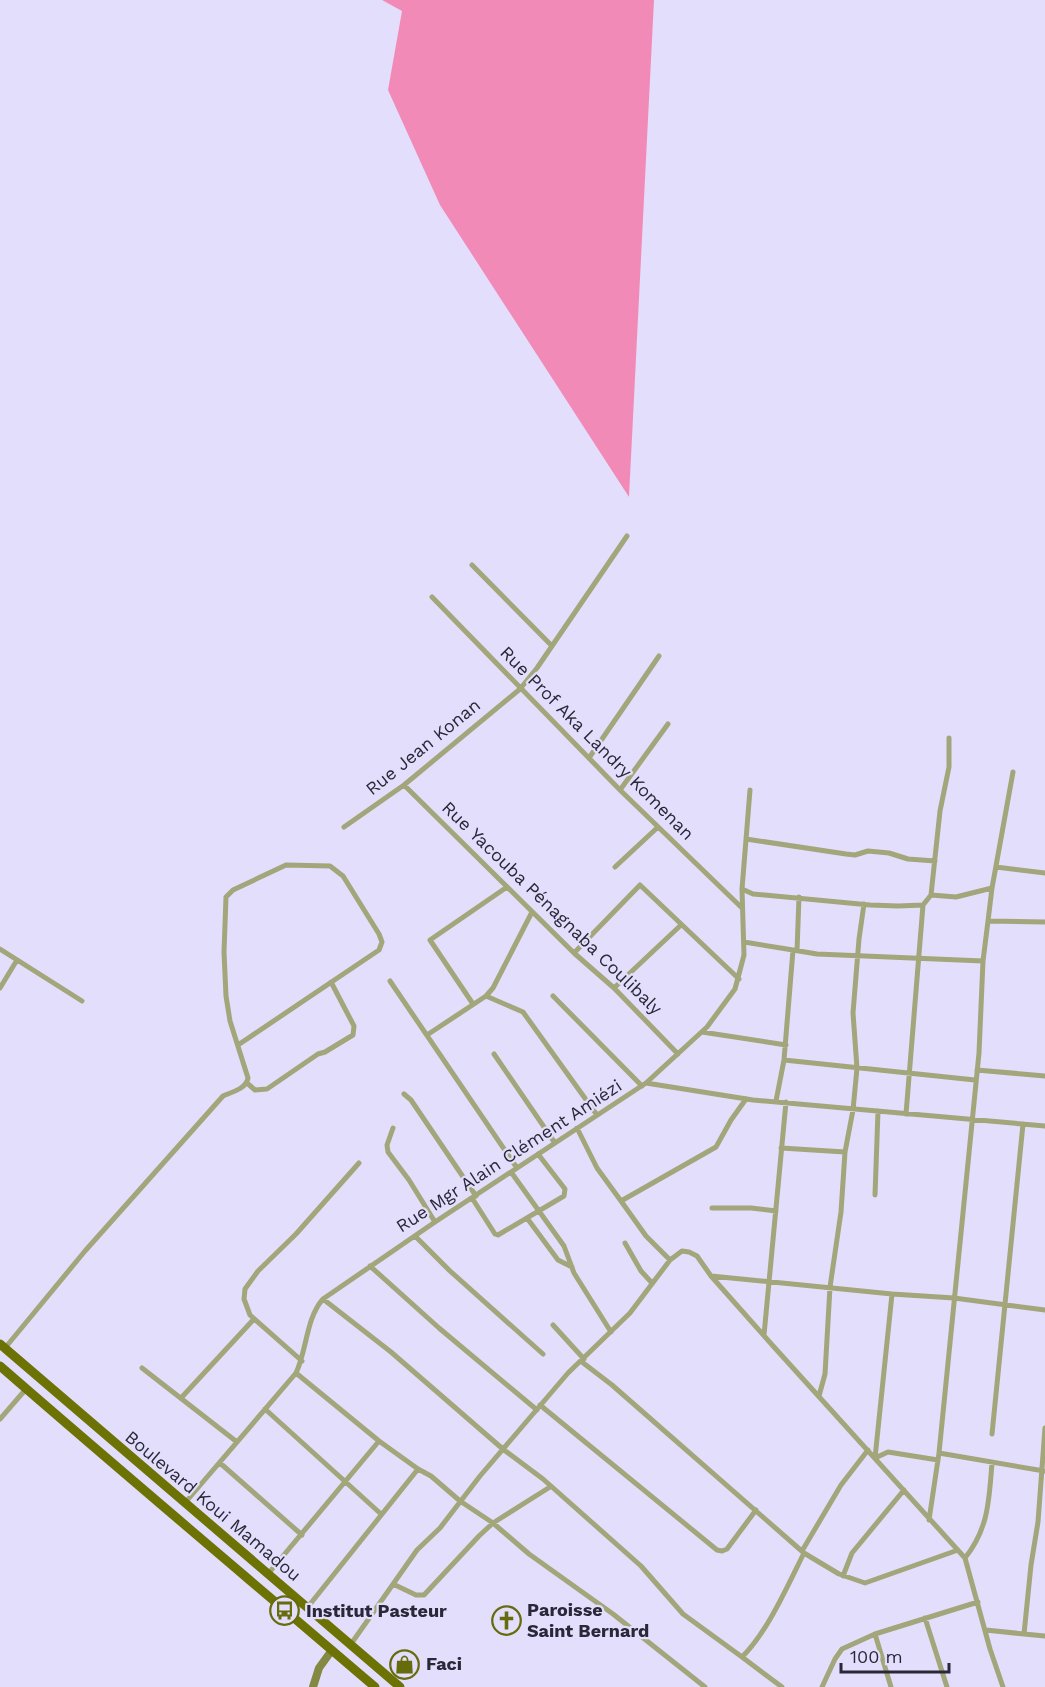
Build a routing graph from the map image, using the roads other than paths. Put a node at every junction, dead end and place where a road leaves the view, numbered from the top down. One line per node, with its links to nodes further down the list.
1 (627, 536): 4 (street, Rue Jean Konan)
2 (472, 565): 4 (street)
3 (432, 597): 6 (street, Rue Prof Aka Landry Komenan)
4 (552, 646): 6 (street, Rue Jean Konan)
5 (659, 656): 9 (street)
6 (520, 689): 9 (street, Rue Prof Aka Landry Komenan); 11 (street, Rue Jean Konan)
7 (669, 724): 12 (street)
8 (949, 738): 17 (street)
9 (589, 758): 12 (street, Rue Prof Aka Landry Komenan)
10 (1013, 772): 19 (street)
11 (404, 785): 14 (street, Rue Jean Konan); 21 (street, Rue Yacouba Pénagnaba Coulibaly)
12 (620, 790): 15 (street, Rue Prof Aka Landry Komenan)
13 (750, 790): 16 (street, Rue Mgr Alain Clément Amiézi)
14 (344, 827)
15 (658, 827): 18 (street); 28 (street, Rue Prof Aka Landry Komenan)
16 (746, 839): 17 (street); 23 (street, Rue Mgr Alain Clément Amiézi)
17 (934, 861): 24 (street)
18 (615, 867)
19 (996, 867): 20 (street); 22 (street)
20 (1045, 873)
21 (507, 887): 29 (street, Rue Yacouba Pénagnaba Coulibaly); 49 (street)
22 (992, 888): 24 (street); 30 (street)
23 (742, 890): 25 (street); 28 (street, Rue Mgr Alain Clément Amiézi)
24 (931, 895): 27 (street)
25 (799, 897): 26 (street); 35 (street)
26 (864, 904): 27 (street); 37 (street)
27 (923, 905): 38 (street)
28 (742, 908): 33 (street, Rue Mgr Alain Clément Amiézi)
29 (532, 912): 36 (street, Rue Yacouba Pénagnaba Coulibaly); 46 (street)
30 (988, 921): 31 (street); 40 (street)
31 (1045, 922)
32 (681, 925): 36 (street); 41 (street); 45 (street)
33 (744, 942): 35 (street); 41 (street, Rue Mgr Alain Clément Amiézi)
34 (0, 949): 39 (street)
35 (795, 951): 37 (street); 53 (street)
36 (574, 953): 45 (street, Rue Yacouba Pénagnaba Coulibaly)
37 (858, 956): 38 (street); 57 (street)
38 (920, 958): 40 (street); 59 (street)
39 (17, 960): 44 (street); 48 (street)
40 (983, 961): 58 (street)
41 (739, 979): 50 (street, Rue Mgr Alain Clément Amiézi)
42 (390, 981): 51 (street)
43 (331, 982): 52 (street); 52 (street); 62 (street)
44 (0, 988)
45 (614, 988): 55 (street, Rue Yacouba Pénagnaba Coulibaly)
46 (486, 996): 49 (street); 71 (street)
47 (553, 996): 63 (street)
48 (82, 1001)
49 (473, 1004): 51 (street)
50 (702, 1032): 53 (street); 55 (street, Rue Mgr Alain Clément Amiézi)
51 (427, 1035): 82 (street)
52 (238, 1045): 62 (street)
53 (786, 1045): 56 (street)
54 (494, 1054): 77 (street)
55 (678, 1054): 63 (street, Rue Mgr Alain Clément Amiézi)
56 (784, 1059): 57 (street); 66 (street)
57 (857, 1068): 59 (street); 68 (street)
58 (977, 1070): 60 (street); 61 (street)
59 (909, 1073): 61 (street); 70 (street)
60 (1045, 1076)
61 (975, 1080): 72 (street)
62 (248, 1083): 110 (street)
63 (644, 1085): 65 (street); 71 (street, Rue Mgr Alain Clément Amiézi)
64 (404, 1094): 85 (street)
65 (746, 1099): 66 (street); 86 (street)
66 (776, 1101): 67 (street)
67 (786, 1102): 68 (street); 78 (street)
68 (853, 1110): 69 (street); 79 (street)
69 (878, 1111): 70 (street); 84 (street)
70 (906, 1114): 72 (street)
71 (597, 1115): 76 (street, Rue Mgr Alain Clément Amiézi)
72 (972, 1119): 73 (street); 102 (street)
73 (1023, 1124): 74 (street); 104 (street)
74 (1045, 1126)
75 (393, 1128): 91 (street)
76 (577, 1128): 77 (street, Rue Mgr Alain Clément Amiézi); 86 (street)
77 (555, 1143): 80 (street, Rue Mgr Alain Clément Amiézi)
78 (781, 1148): 79 (street); 88 (street)
79 (845, 1152): 100 (street)
80 (538, 1154): 82 (street, Rue Mgr Alain Clément Amiézi); 89 (street)
81 (360, 1162): 106 (street)
82 (517, 1168): 83 (street, Rue Mgr Alain Clément Amiézi)
83 (511, 1172): 85 (street, Rue Mgr Alain Clément Amiézi); 89 (street)
84 (875, 1195)
85 (474, 1197): 90 (street); 91 (street, Rue Mgr Alain Clément Amiézi)
86 (621, 1201): 94 (street)
87 (711, 1208): 88 (street)
88 (776, 1210): 98 (street)
89 (539, 1211): 90 (street); 96 (street)
90 (527, 1218): 96 (street)
91 (435, 1222): 92 (street, Rue Mgr Alain Clément Amiézi)
92 (414, 1236): 95 (street, Rue Mgr Alain Clément Amiézi); 111 (street)
93 (625, 1243): 99 (street)
94 (670, 1260): 97 (street); 99 (street)
95 (370, 1266): 103 (street, Rue Mgr Alain Clément Amiézi); 120 (street)
96 (572, 1267): 108 (street)
97 (711, 1276): 98 (street); 109 (street)
98 (770, 1281): 100 (street); 109 (street)
99 (652, 1283): 108 (street)
100 (830, 1287): 101 (street); 118 (street)
101 (892, 1294): 102 (street); 130 (street)
102 (954, 1298): 104 (street); 129 (street)
103 (323, 1299): 113 (street); 127 (street)
104 (1005, 1305): 105 (street); 124 (street)
105 (1045, 1310)
106 (254, 1319): 113 (street); 119 (street)
107 (553, 1324): 112 (street)
108 (612, 1332): 112 (street)
109 (764, 1335): 118 (street)
110 (2, 1346): 140 (main road, Boulevard Koui Mamadou)
111 (543, 1354)
112 (583, 1360): 120 (street); 141 (street)
113 (302, 1361): 116 (street)
114 (0, 1366): 117 (main road, Boulevard Koui Mamadou)
115 (142, 1368): 119 (street)
116 (296, 1373): 121 (street); 125 (street)
117 (26, 1389): 122 (street); 162 (main road, Boulevard Koui Mamadou)
118 (819, 1396): 128 (street)
119 (181, 1398): 126 (street)
120 (538, 1408): 127 (street); 141 (street)
121 (265, 1409): 126 (street); 136 (street)
122 (0, 1419)
123 (1045, 1428): 135 (street)
124 (992, 1434)
125 (379, 1440): 134 (street); 136 (street)
126 (237, 1442): 132 (street)
127 (504, 1450): 137 (street); 139 (street)
128 (868, 1450): 130 (street); 149 (street)
129 (939, 1453): 131 (street); 133 (street)
130 (876, 1458): 131 (street); 138 (street)
131 (938, 1460): 143 (street)
132 (220, 1462): 140 (street); 147 (street)
133 (992, 1462): 135 (street); 150 (street)
134 (418, 1469): 139 (street); 142 (street)
135 (1043, 1471): 144 (street)
136 (346, 1481): 142 (street); 147 (street)
137 (550, 1487): 146 (street); 163 (street)
138 (904, 1490): 143 (street); 152 (street)
139 (460, 1501): 146 (street); 153 (street)
140 (184, 1504): 151 (main road, Boulevard Koui Mamadou)
141 (756, 1510): 149 (street)
142 (381, 1514): 155 (street)
143 (929, 1520): 148 (street)
144 (1038, 1522): 145 (street); 159 (street)
145 (1045, 1523)
146 (493, 1524): 153 (street); 167 (street)
147 (302, 1535): 151 (street)
148 (958, 1551): 150 (street); 152 (street)
149 (803, 1552): 152 (street); 163 (street)
150 (965, 1558): 154 (street)
151 (268, 1574): 155 (main road, Boulevard Koui Mamadou)
152 (843, 1576)
153 (393, 1584): 161 (street)
154 (978, 1602): 156 (street); 157 (street)
155 (307, 1608): 161 (main road, Boulevard Koui Mamadou)
156 (925, 1618): 158 (street); 171 (street)
157 (986, 1630): 159 (street); 172 (street)
158 (875, 1634): 169 (street); 170 (street)
159 (1024, 1634): 160 (street)
160 (1045, 1636)
161 (351, 1644): 166 (main road, Boulevard Koui Mamadou)
162 (332, 1650): 164 (street); 165 (main road, Boulevard Koui Mamadou)
163 (742, 1658): 168 (street)
164 (313, 1687)
165 (375, 1687)
166 (400, 1687)
167 (705, 1687)
168 (782, 1687)
169 (822, 1687)
170 (891, 1687)
171 (947, 1687)
172 (1003, 1687)

